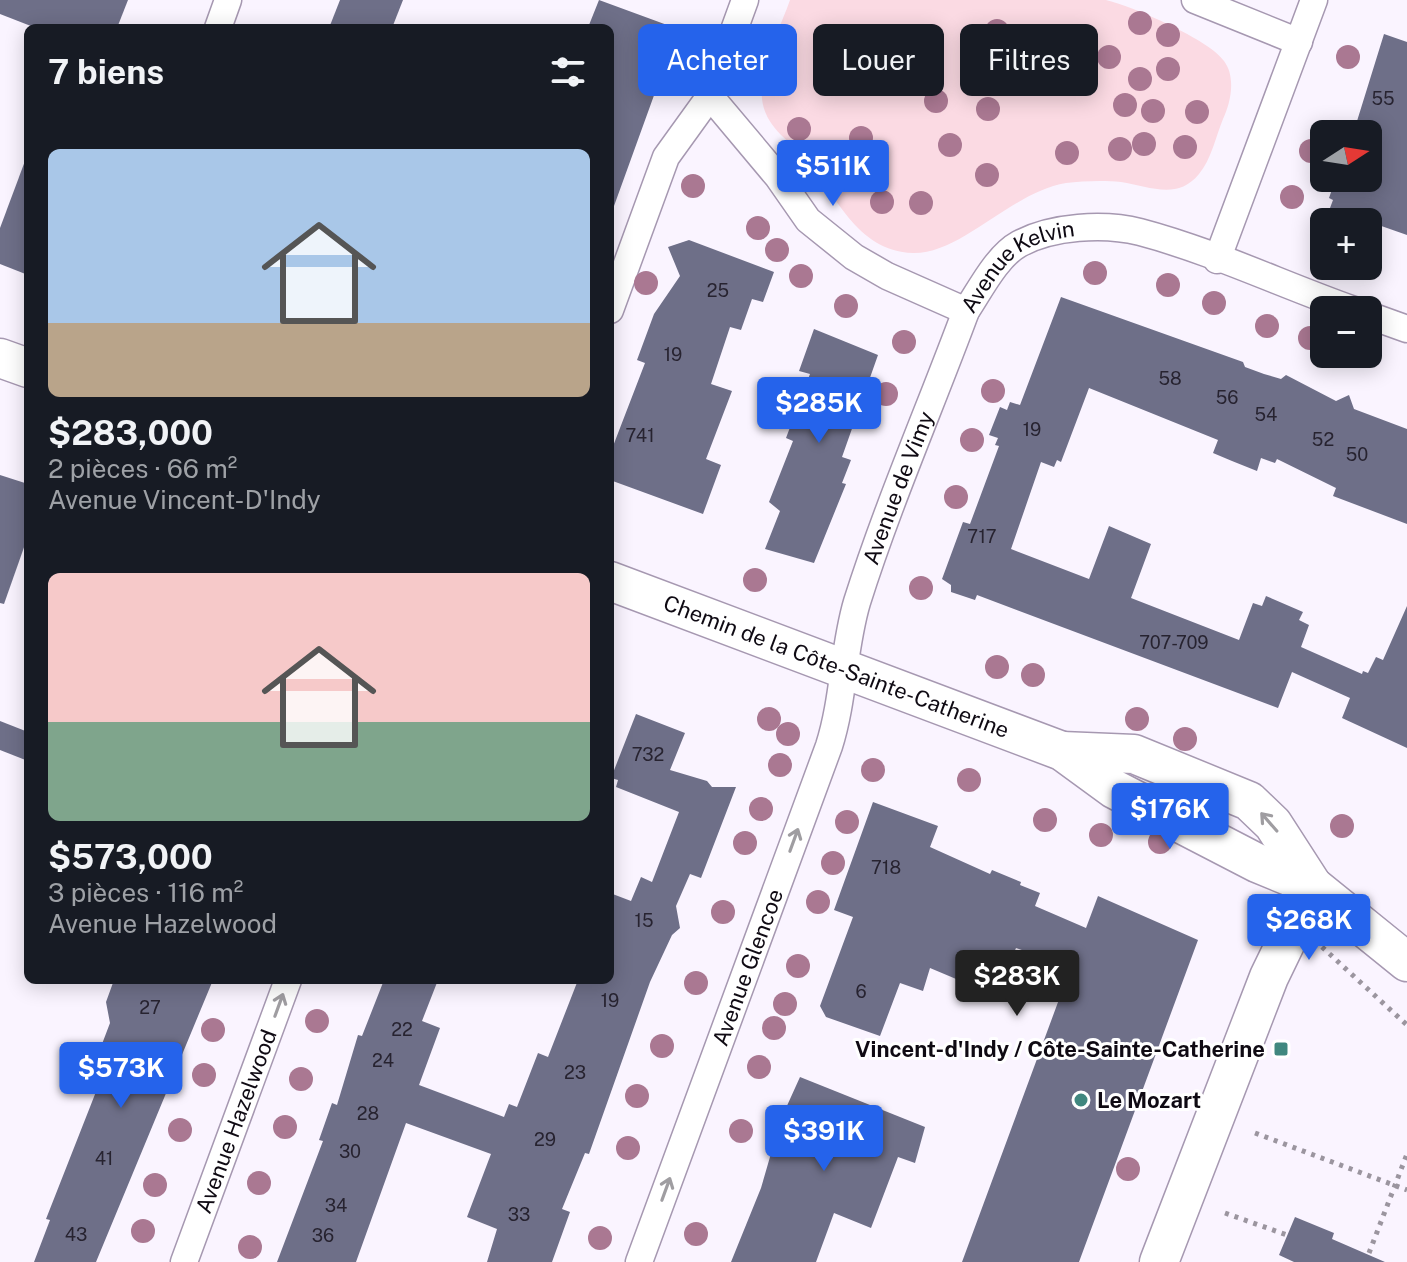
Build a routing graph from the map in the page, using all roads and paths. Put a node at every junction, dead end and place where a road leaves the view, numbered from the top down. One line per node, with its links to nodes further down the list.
1 (228, 0): 5 (street)
2 (745, 0): 6 (street)
3 (1195, 0): 7 (street)
4 (1314, 0): 7 (street)
5 (219, 24)
6 (736, 24)
7 (1299, 42): 9 (street)
8 (710, 96): 11 (street); 12 (street, Avenue Kelvin)
9 (1217, 260): 10 (street, Avenue Kelvin); 12 (street, Avenue Kelvin)
10 (1316, 296)
11 (614, 299)
12 (966, 311): 18 (street, Avenue de Vimy)
13 (1382, 320): 14 (street)
14 (1407, 329)
15 (0, 358): 16 (main road)
16 (24, 367)
17 (614, 583): 18 (main road, Chemin de la Côte-Sainte-Catherine)
18 (841, 668): 19 (main road, Chemin de la Côte-Sainte-Catherine); 33 (street, Avenue Glencoe, one-way to 18)
19 (1062, 751): 20 (main road, Chemin de la Côte-Sainte-Catherine); 20 (main road, Chemin de la Côte-Sainte-Catherine, one-way to 19)
20 (1313, 886): 21 (main road); 22 (main road, Chemin de la Côte-Sainte-Catherine)
21 (1294, 921): 24 (path); 34 (main road)
22 (1407, 962)
23 (287, 984): 32 (street, Avenue Hazelwood, one-way to 23)
24 (1407, 1025)
25 (1255, 1133): 27 (path)
26 (1407, 1154): 27 (path)
27 (1395, 1185): 28 (path); 31 (path)
28 (1407, 1190)
29 (1225, 1213): 30 (path)
30 (1287, 1235)
31 (1369, 1253)
32 (184, 1262)
33 (639, 1262)
34 (1159, 1262)

